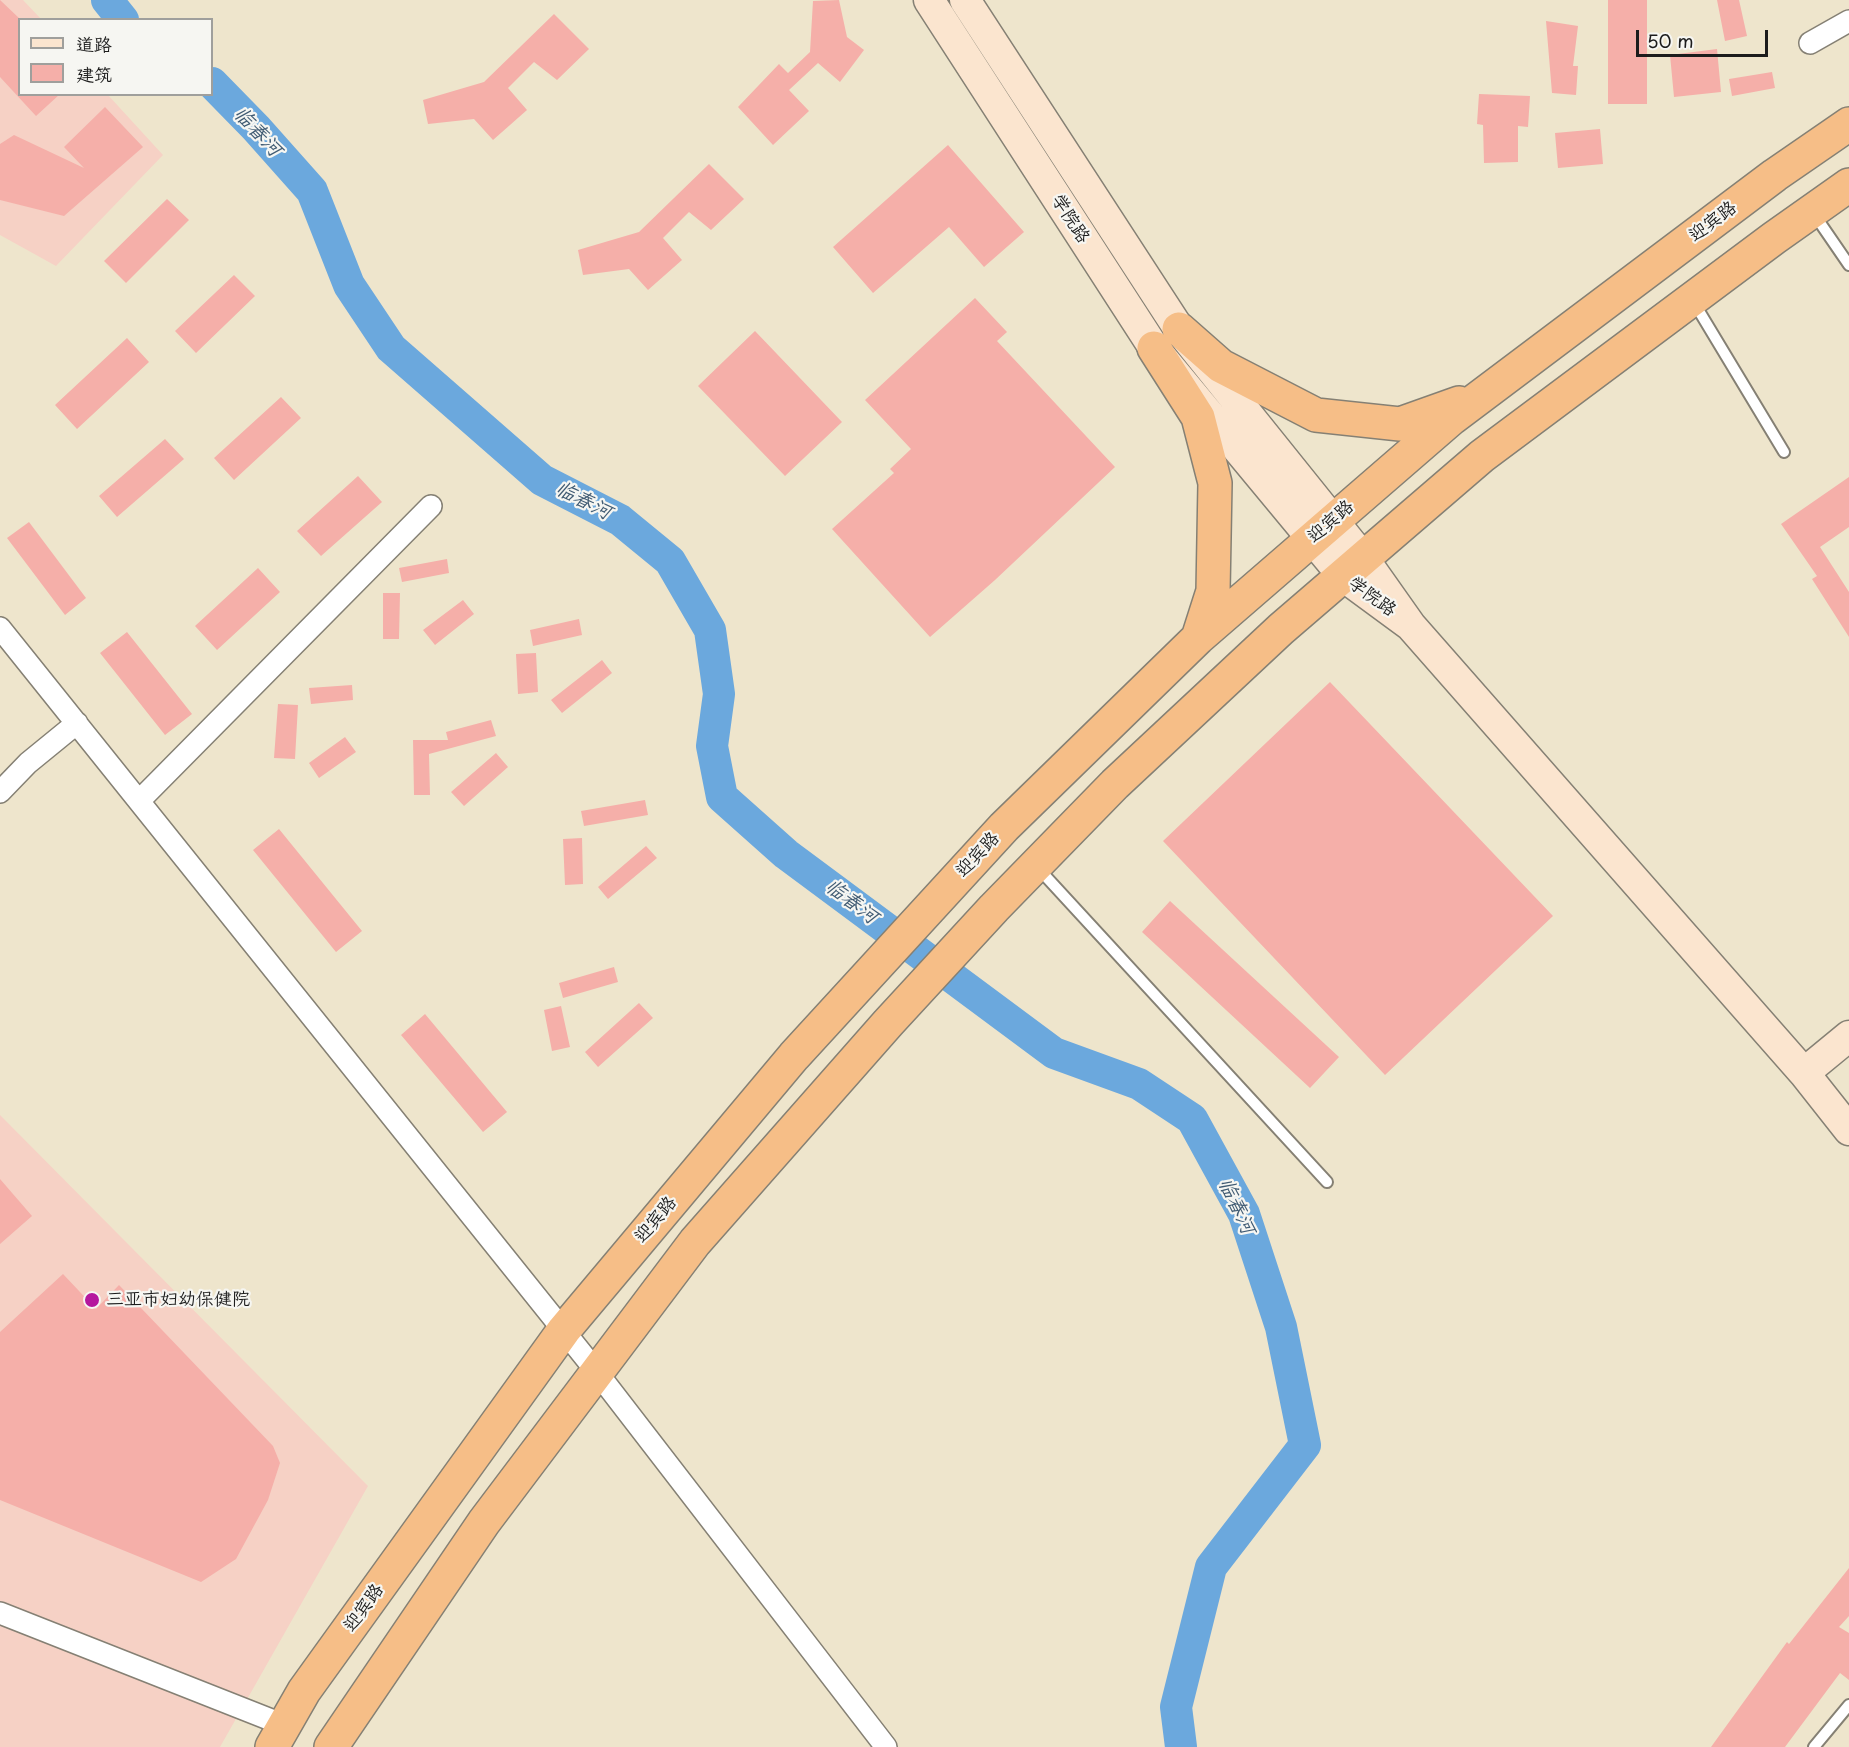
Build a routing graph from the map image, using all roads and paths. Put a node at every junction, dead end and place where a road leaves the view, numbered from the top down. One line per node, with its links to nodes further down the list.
1 (928, 0): 10 (main road, 学院路)
2 (965, 0): 10 (main road, 学院路)
3 (1849, 21): 4 (street)
4 (1810, 43)
5 (1849, 124): 11 (highway, 迎宾路)
6 (1849, 185): 7 (highway)
7 (1812, 211): 8 (lane); 9 (highway)
8 (1849, 265)
9 (1692, 298): 12 (lane); 15 (highway)
10 (1167, 338): 11 (highway); 14 (main road, 学院路); 17 (highway)
11 (1488, 391): 14 (highway, 迎宾路)
12 (1784, 452)
13 (431, 506): 20 (street)
14 (1322, 530): 15 (main road, 学院路); 17 (highway, 迎宾路)
15 (1353, 567): 21 (highway); 23 (main road, 学院路)
16 (0, 628): 18 (street)
17 (1198, 638): 26 (highway, 迎宾路)
18 (76, 723): 19 (street); 20 (street)
19 (0, 792)
20 (140, 801): 26 (street)
21 (1035, 865): 25 (lane); 27 (highway)
22 (1849, 1036): 23 (main road)
23 (1804, 1073): 24 (main road, 学院路)
24 (1849, 1130)
25 (1326, 1182)
26 (564, 1330): 27 (street); 30 (highway, 迎宾路)
27 (596, 1371): 31 (highway); 32 (street)
28 (0, 1613): 30 (street)
29 (1849, 1705): 33 (lane)
30 (278, 1736)
31 (331, 1747)
32 (886, 1747)
33 (1814, 1747)

